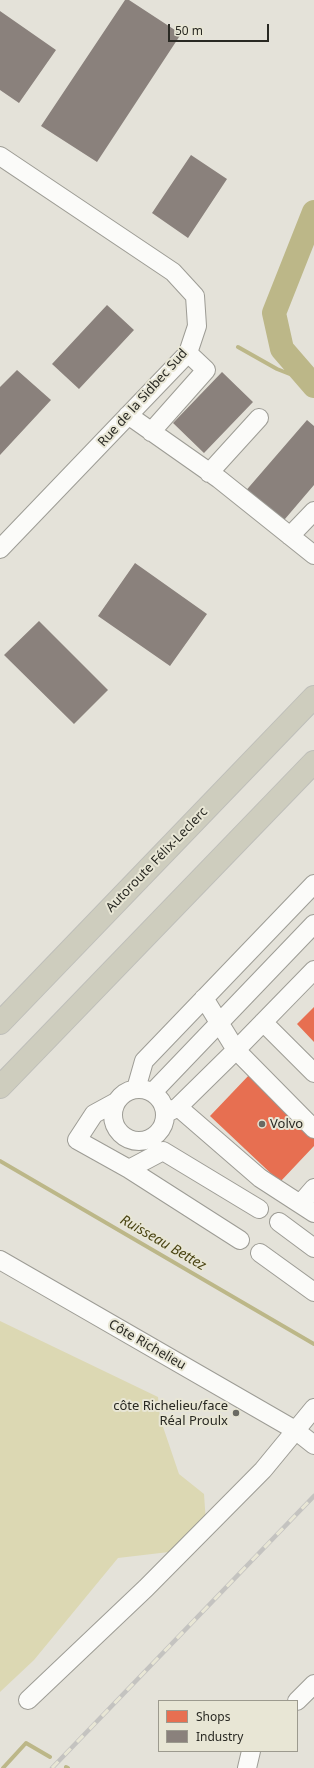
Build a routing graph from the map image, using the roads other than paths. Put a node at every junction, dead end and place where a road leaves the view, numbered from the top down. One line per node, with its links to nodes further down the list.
1 (0, 156): 2 (street, Rue de la Sidbec Sud)
2 (188, 353): 3 (street, Rue de la Sidbec Sud); 5 (street)
3 (128, 416): 5 (street); 9 (street, Rue de la Sidbec Sud)
4 (259, 418): 6 (street)
5 (151, 432): 6 (street)
6 (209, 472): 8 (street)
7 (314, 511): 8 (street)
8 (290, 536): 10 (street)
9 (3, 540)
10 (314, 555)
11 (314, 697): 19 (highway, Autoroute Félix-Leclerc)
12 (314, 762): 23 (highway)
13 (314, 884): 14 (street)
14 (295, 903): 15 (street); 17 (street)
15 (314, 923): 20 (street)
16 (314, 970): 18 (street)
17 (204, 998): 20 (street); 24 (street)
18 (263, 1022): 21 (street); 22 (street)
19 (0, 1023)
20 (219, 1023): 21 (street); 24 (street)
21 (236, 1050): 26 (street); 27 (street)
22 (314, 1073)
23 (0, 1087)
24 (144, 1091): 25 (street); 26 (street)
25 (116, 1102): 26 (street); 28 (street)
26 (172, 1110): 30 (street)
27 (314, 1129)
28 (129, 1169): 31 (street); 33 (street)
29 (314, 1188): 30 (street)
30 (307, 1208)
31 (259, 1209)
32 (279, 1222): 34 (street)
33 (240, 1240)
34 (314, 1248)
35 (260, 1253): 37 (street)
36 (0, 1260): 39 (street, Côte Richelieu)
37 (314, 1292)
38 (314, 1408): 39 (street)
39 (295, 1430): 40 (street, Côte Richelieu); 41 (street, Côte Richelieu); 43 (street)
40 (314, 1438)
41 (314, 1445)
42 (314, 1684): 44 (street)
43 (28, 1700)
44 (298, 1700)
45 (251, 1752): 46 (street)
46 (247, 1768)

